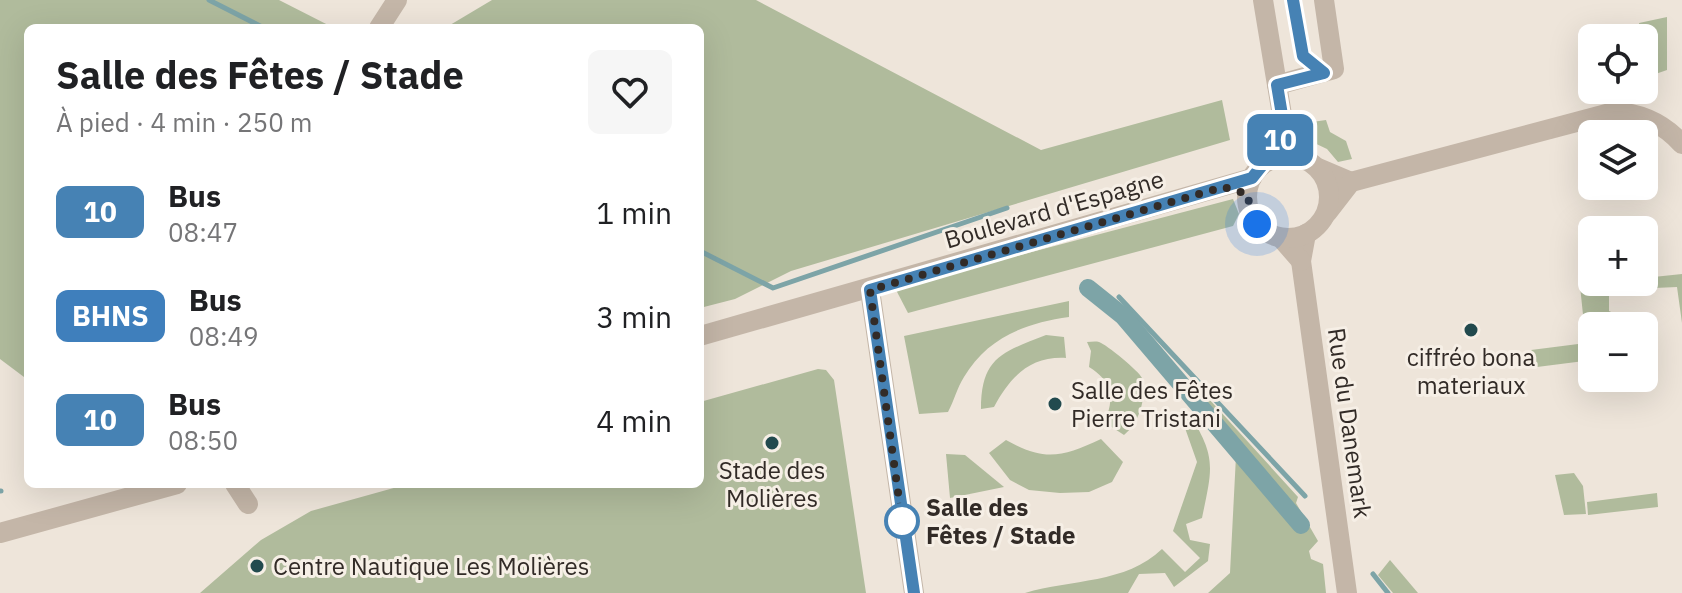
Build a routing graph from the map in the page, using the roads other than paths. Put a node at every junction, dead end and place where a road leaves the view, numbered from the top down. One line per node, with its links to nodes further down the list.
1 (397, 0): 4 (street)
2 (1263, 0): 5 (street)
3 (1324, 0): 5 (street)
4 (382, 24)
5 (1277, 85): 6 (street)
6 (1283, 121): 8 (street); 9 (street)
7 (1682, 144): 10 (street)
8 (1276, 157): 9 (street); 11 (street)
9 (1310, 163): 10 (street); 12 (street)
10 (1351, 182): 12 (street)
11 (1250, 186): 14 (street); 16 (street, Boulevard d'Espagne)
12 (1327, 213): 13 (street)
13 (1306, 234): 14 (street); 15 (street, Rue du Danemark)
14 (1281, 238): 15 (street)
15 (1301, 261): 23 (street, Rue du Danemark)
16 (870, 290): 17 (street, Boulevard d'Espagne); 22 (street)
17 (704, 335)
18 (163, 488): 21 (street)
19 (238, 488): 20 (street)
20 (248, 504)
21 (0, 533)
22 (914, 593)
23 (1347, 593)

